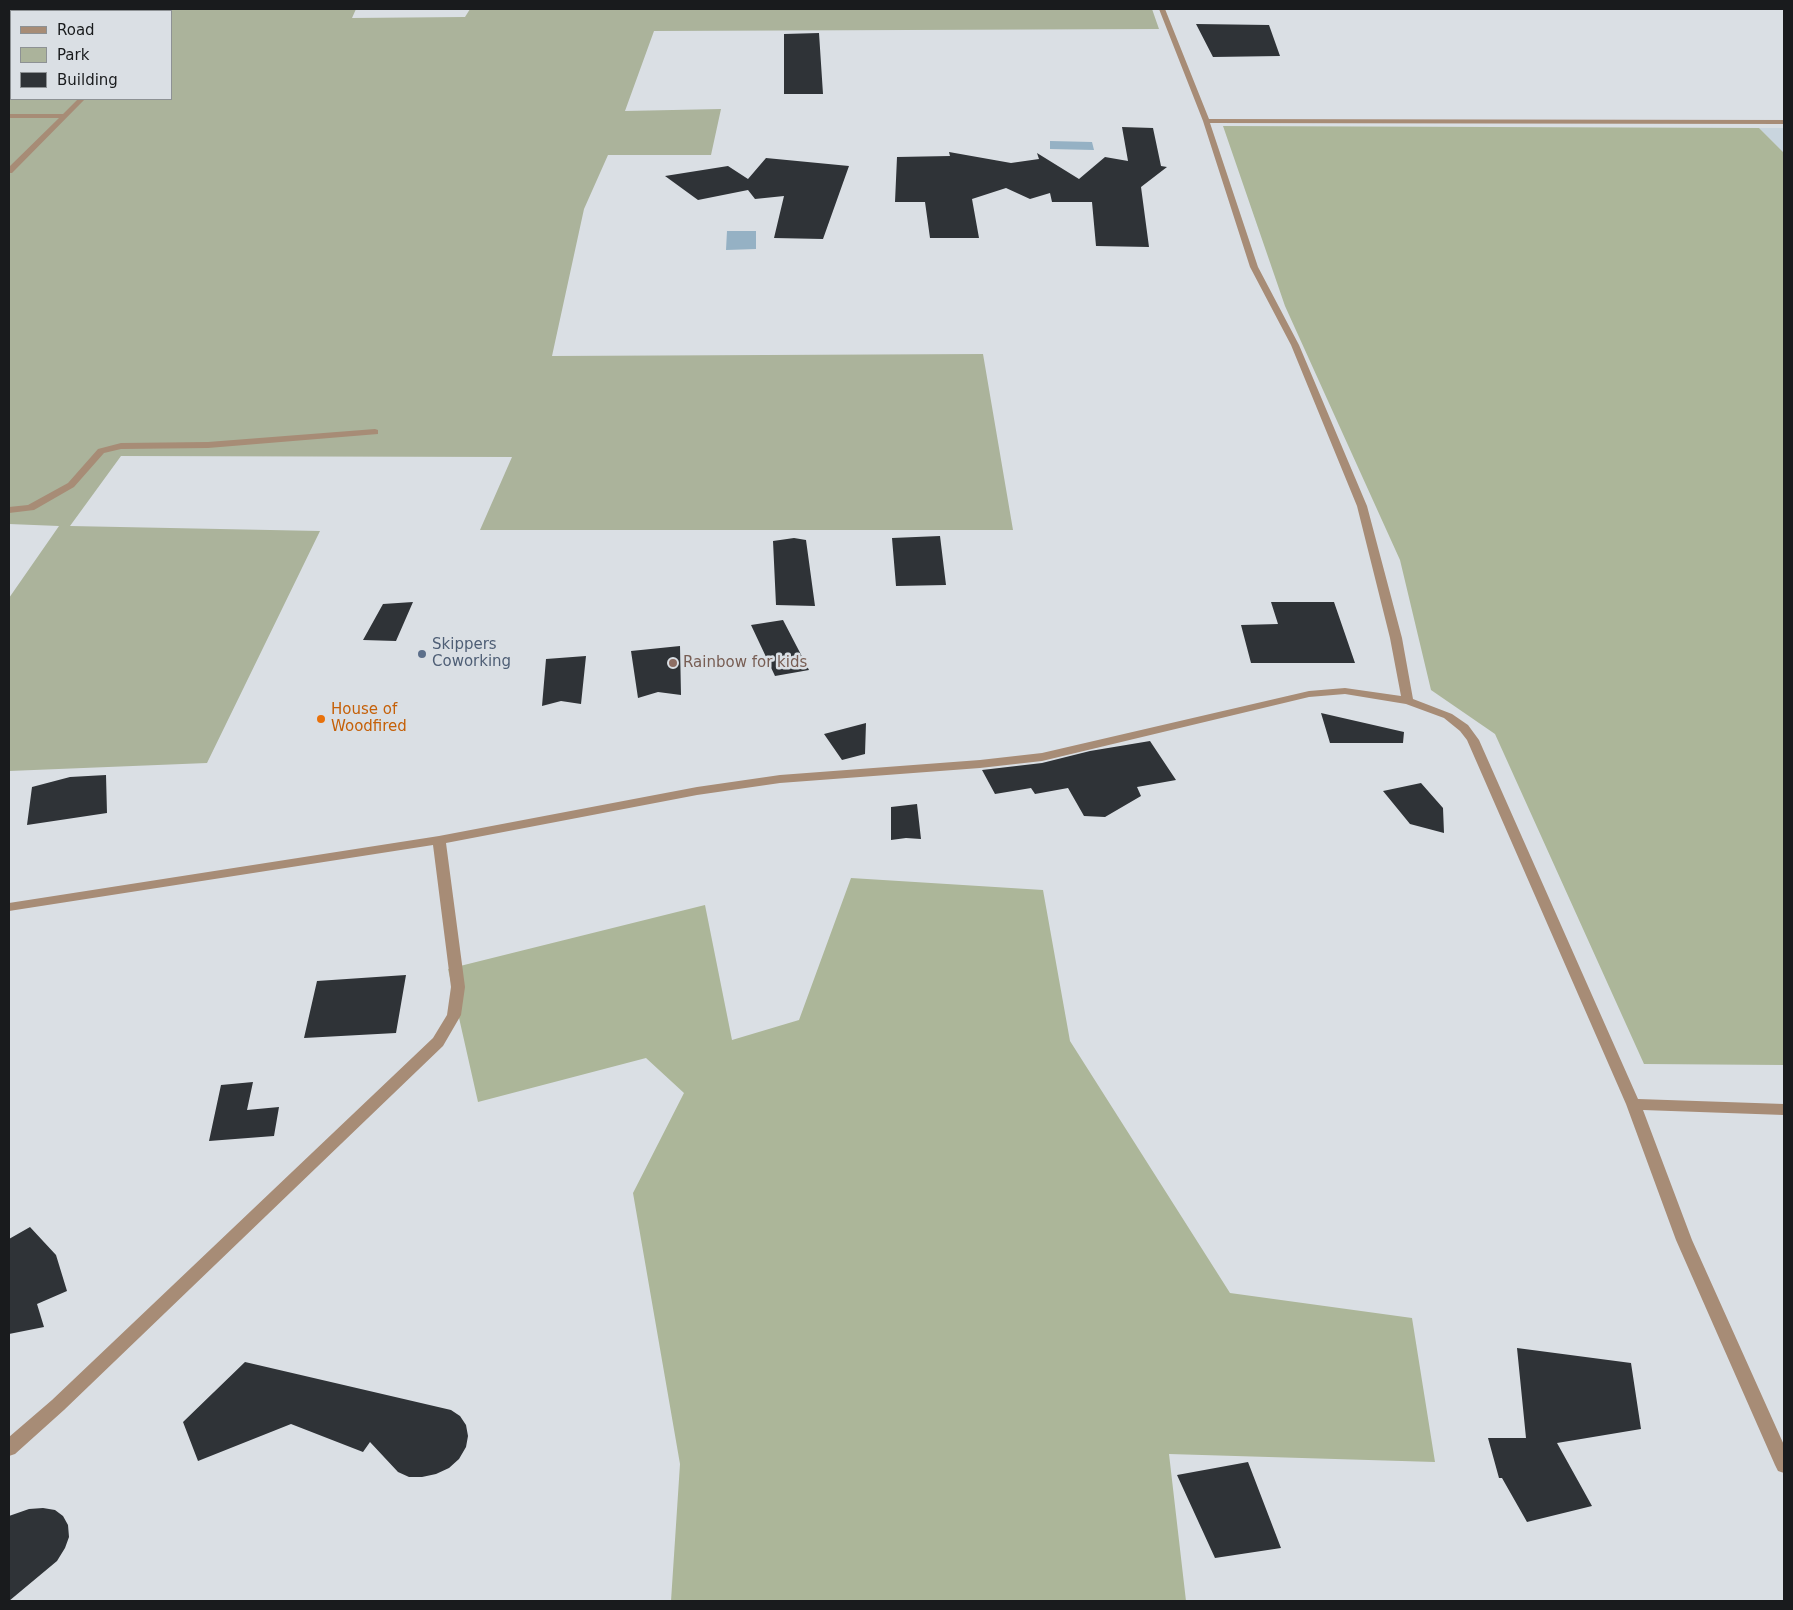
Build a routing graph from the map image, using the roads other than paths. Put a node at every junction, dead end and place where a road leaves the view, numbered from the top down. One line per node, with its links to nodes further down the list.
1 (1162, 9): 5 (street)
2 (81, 100): 4 (street)
3 (9, 116): 4 (street)
4 (66, 116): 7 (street)
5 (1206, 121): 6 (street); 10 (street)
6 (1784, 122)
7 (9, 171)
8 (375, 432): 9 (street)
9 (9, 510)
10 (1408, 701): 11 (street); 13 (street)
11 (439, 840): 12 (street); 15 (street)
12 (9, 907)
13 (1633, 1104): 14 (street); 16 (street)
14 (1784, 1109)
15 (9, 1448)
16 (1784, 1465)

